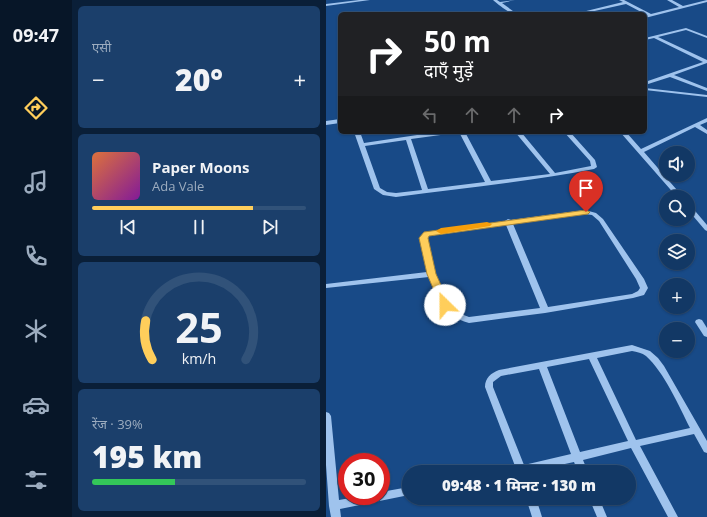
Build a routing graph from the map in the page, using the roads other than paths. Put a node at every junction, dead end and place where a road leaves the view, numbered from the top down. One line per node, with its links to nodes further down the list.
1 (368, 0): 8 (street)
2 (513, 0): 5 (street)
3 (620, 0): 7 (street)
4 (669, 0): 9 (street)
5 (496, 1): 10 (street)
6 (707, 1): 9 (street)
7 (625, 3): 11 (street); 12 (street)
8 (326, 5)
9 (682, 7): 13 (street)
10 (512, 12)
11 (585, 12)
12 (640, 12)
13 (647, 16)
14 (655, 36): 15 (street); 16 (street); 17 (street)
15 (707, 37)
16 (647, 38)
17 (707, 62): 18 (street)
18 (670, 75): 19 (street); 21 (street)
19 (647, 83)
20 (647, 89): 22 (street)
21 (706, 89)
22 (707, 96)
23 (707, 120): 26 (street)
24 (338, 121): 25 (street)
25 (326, 123)
26 (695, 125): 27 (street); 36 (street)
27 (707, 132)
28 (359, 134): 35 (street)
29 (435, 134): 34 (street)
30 (463, 134): 38 (street)
31 (520, 134): 37 (street)
32 (569, 134): 37 (street)
33 (625, 134): 36 (street)
34 (408, 138): 35 (street); 40 (street)
35 (362, 145): 40 (street)
36 (641, 151): 39 (street)
37 (554, 175): 38 (street)
38 (489, 184): 40 (street)
39 (674, 190)
40 (426, 192)
41 (695, 214): 43 (street)
42 (508, 221): 44 (street); 46 (street); 46 (street)
43 (707, 228)
44 (431, 274): 45 (street); 46 (street)
45 (326, 286)
46 (545, 310)
47 (699, 322): 48 (street)
48 (707, 334)
49 (592, 356): 50 (street); 52 (street); 53 (street)
50 (542, 366): 55 (street); 56 (street)
51 (326, 416): 62 (street)
52 (696, 430): 53 (street); 54 (street)
53 (633, 443): 55 (street); 66 (street)
54 (707, 449)
55 (577, 458): 57 (street); 58 (street)
56 (520, 465)
57 (547, 465)
58 (580, 465)
59 (402, 492): 62 (street)
60 (533, 505): 64 (street)
61 (597, 505): 65 (street)
62 (334, 506): 63 (street)
63 (336, 517)
64 (537, 517)
65 (602, 517)
66 (673, 517)

